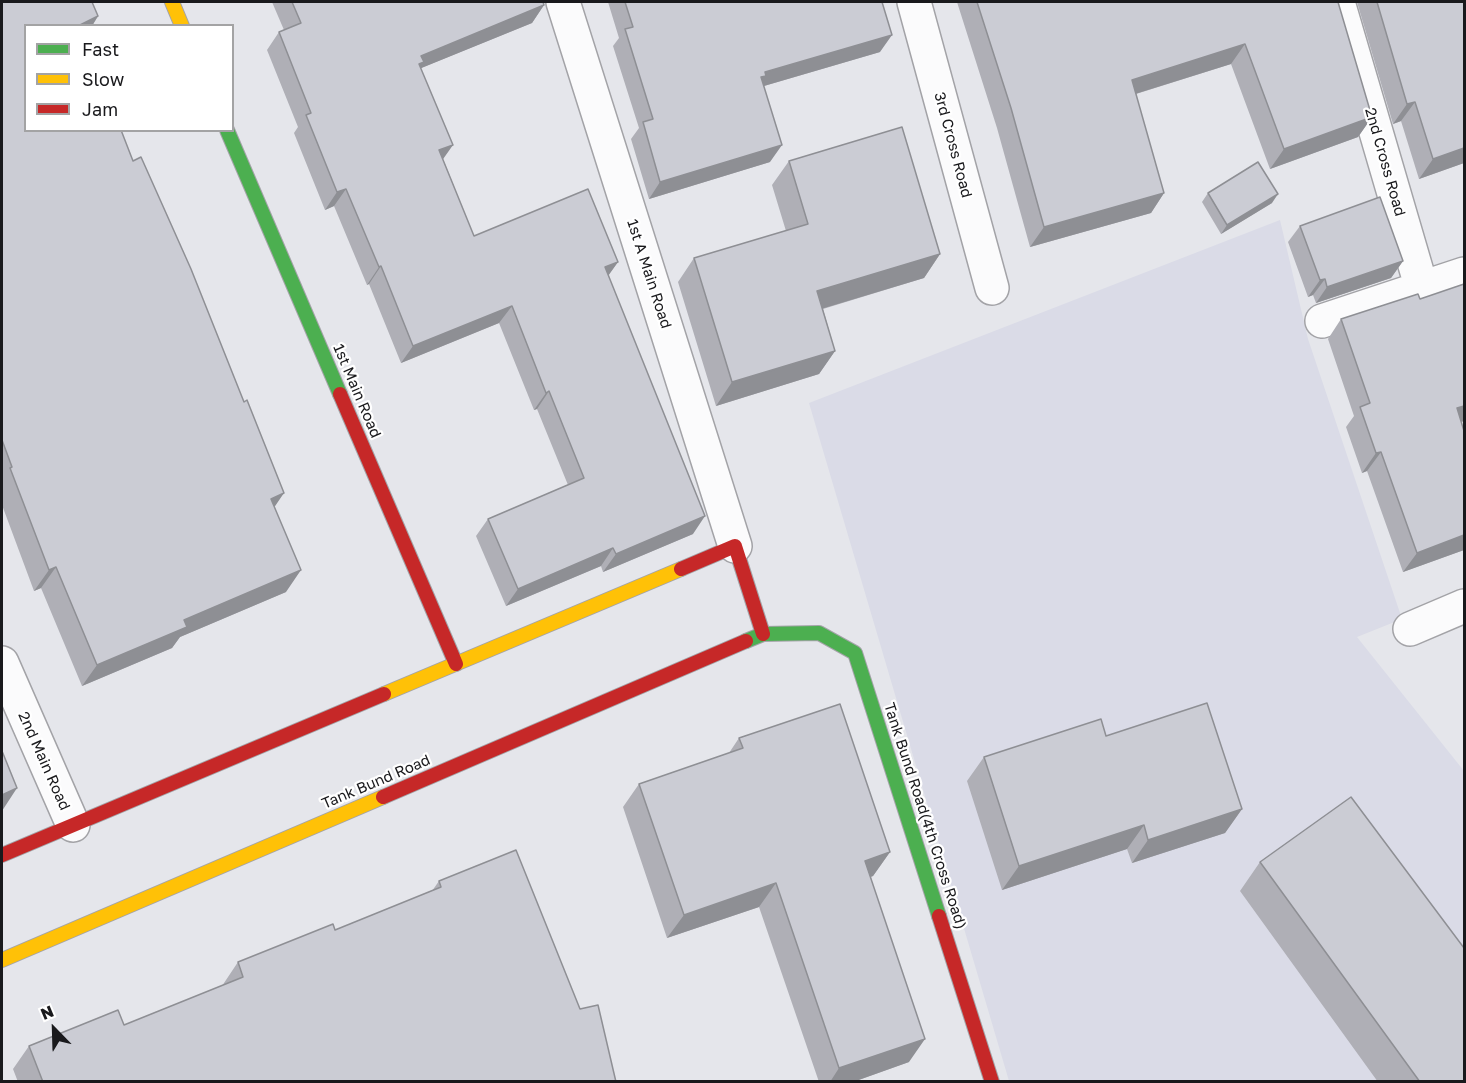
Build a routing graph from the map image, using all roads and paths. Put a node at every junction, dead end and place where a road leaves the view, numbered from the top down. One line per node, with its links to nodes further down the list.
1 (172, 2): 5 (street)
2 (563, 2): 11 (street, 1st A Main Road)
3 (914, 2): 8 (street, 3rd Cross Road)
4 (1338, 2): 9 (street, 2nd Cross Road)
5 (181, 24)
6 (228, 132): 16 (street, 1st Main Road)
7 (1464, 274): 9 (street)
8 (992, 288)
9 (1422, 289): 10 (street)
10 (1322, 321)
11 (735, 546): 14 (street); 16 (street)
12 (1464, 606): 13 (street)
13 (1410, 629)
14 (763, 634): 19 (street, Tank Bund Road); 20 (street, Tank Bund Road(4th Cross Road))
15 (2, 663): 17 (street, 2nd Main Road)
16 (456, 664): 17 (street)
17 (73, 825): 18 (street)
18 (2, 855)
19 (2, 960)
20 (992, 1082)

